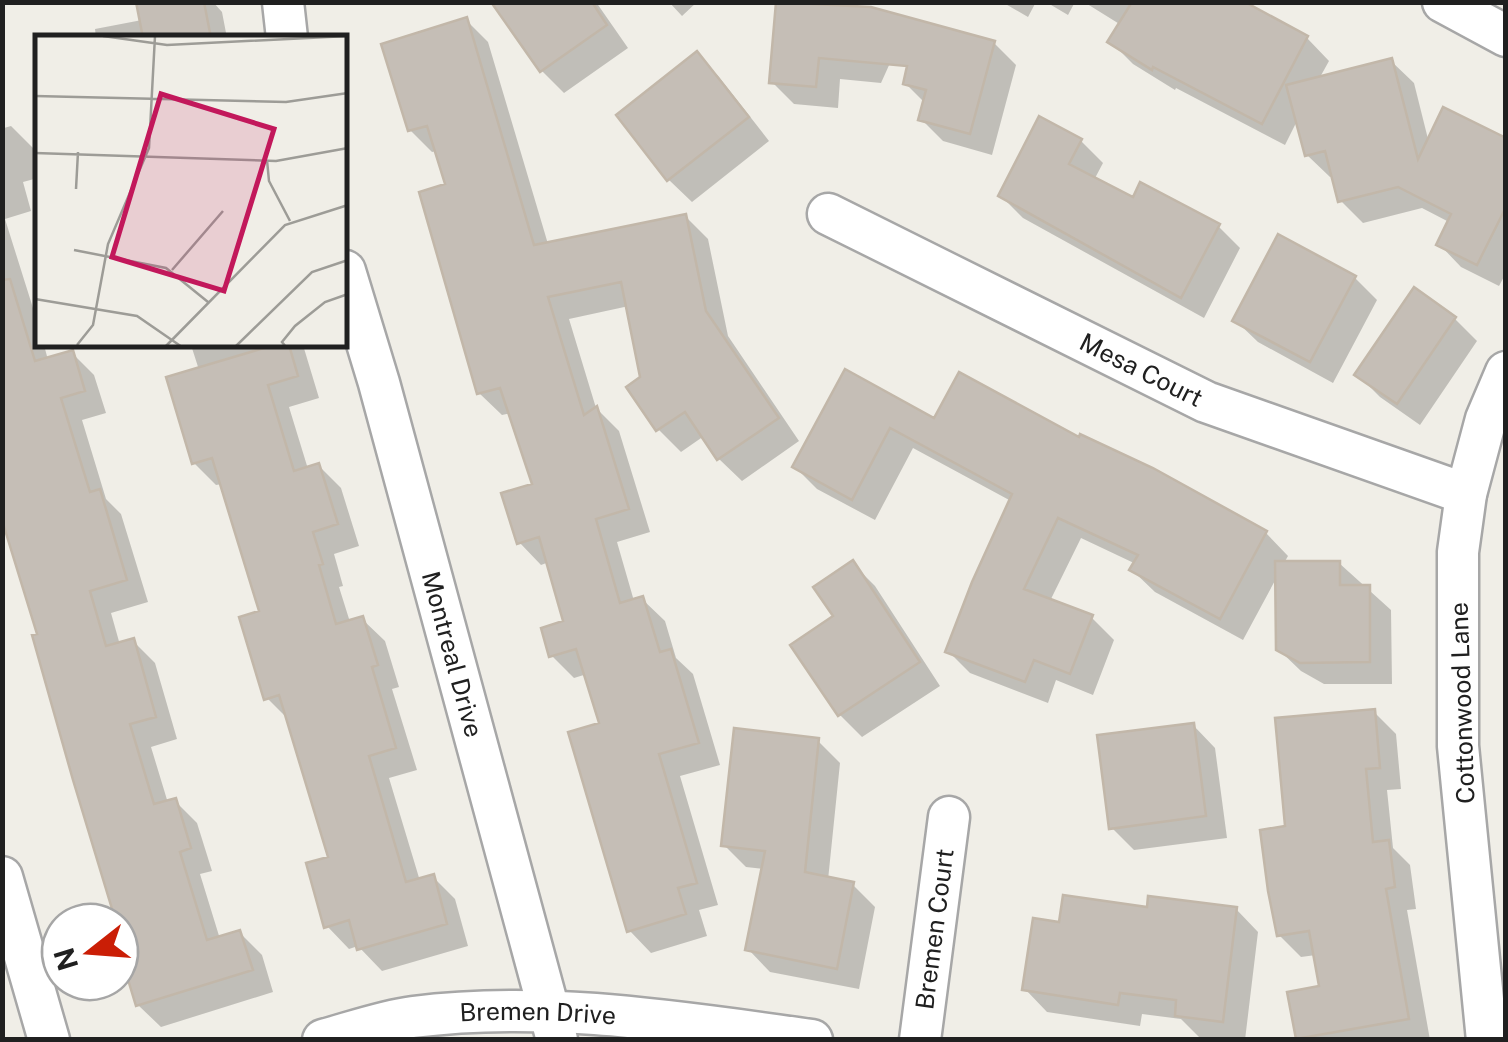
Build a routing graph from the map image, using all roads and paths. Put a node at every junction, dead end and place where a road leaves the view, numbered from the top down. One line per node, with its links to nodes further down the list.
1 (283, 2): 3 (street)
2 (1443, 2): 4 (street)
3 (287, 35)
4 (1506, 36)
5 (828, 214): 8 (street, Mesa Court)
6 (348, 281): 11 (street, Montreal Drive)
7 (1506, 372): 8 (street, Cottonwood Lane)
8 (1466, 494): 16 (street, Cottonwood Lane)
9 (950, 818): 15 (street, Bremen Court)
10 (2, 877): 12 (street)
11 (553, 1026): 13 (street, Bremen Drive); 14 (street, Bremen Drive)
12 (49, 1040)
13 (323, 1040)
14 (812, 1040)
15 (920, 1040)
16 (1487, 1040)

